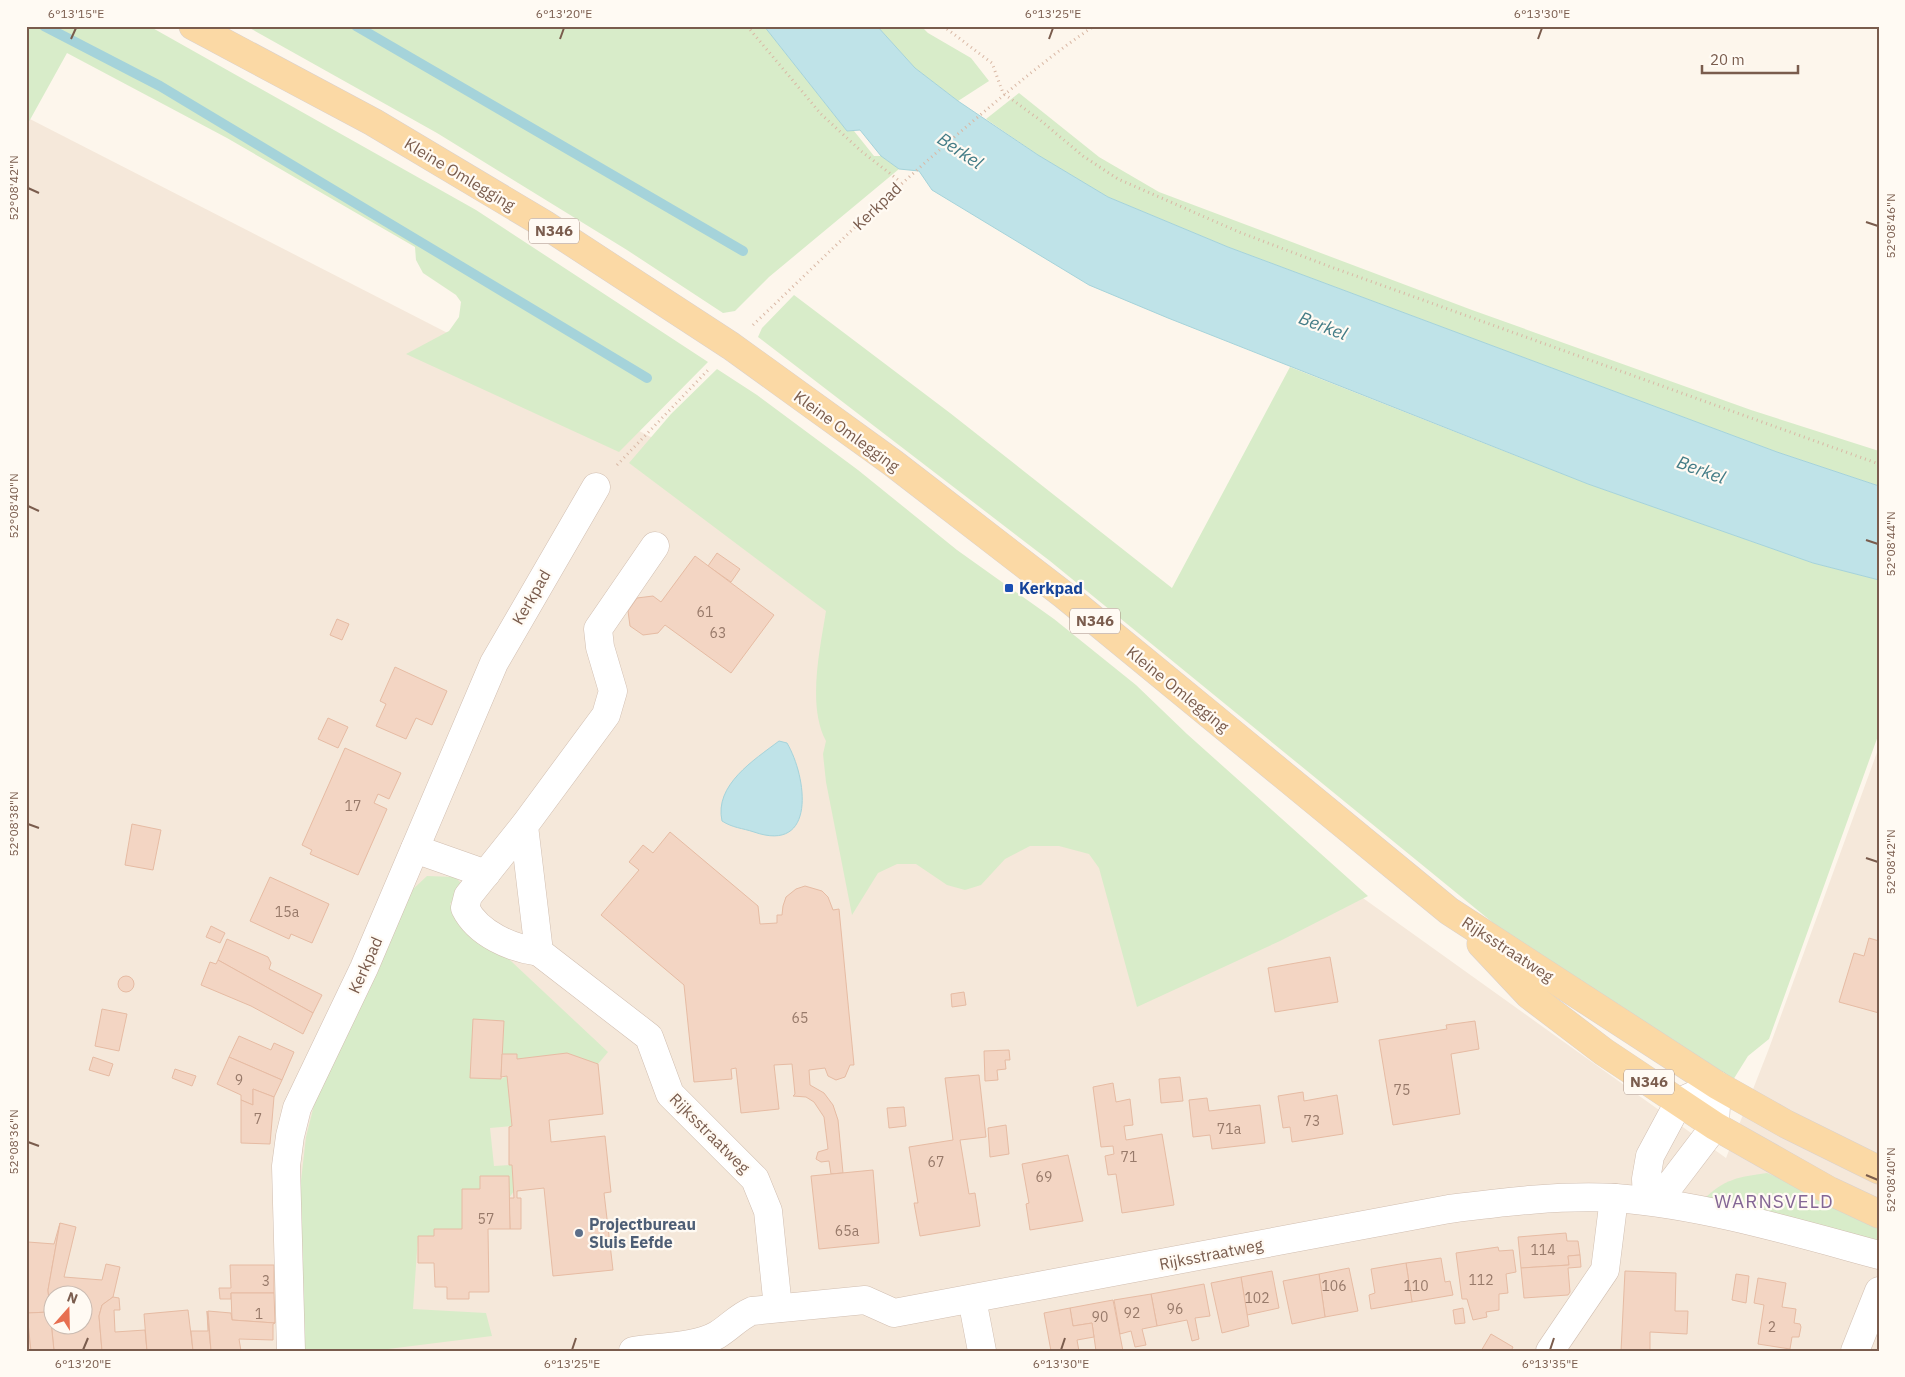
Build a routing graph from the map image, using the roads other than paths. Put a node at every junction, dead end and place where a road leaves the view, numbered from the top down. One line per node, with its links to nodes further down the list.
1 (193, 26): 7 (main road, Kleine Omlegging / N346)
2 (596, 487): 5 (street, Kerkpad)
3 (655, 546): 4 (street, Rijksstraatweg)
4 (524, 826): 6 (street, Rijksstraatweg); 8 (street)
5 (415, 849): 6 (street); 20 (street, Kerkpad)
6 (486, 874): 8 (street, Rijksstraatweg)
7 (1449, 911): 9 (main road, Rijksstraatweg / N346); 10 (main road, Rijksstraatweg / N346)
8 (539, 952): 19 (street, Rijksstraatweg)
9 (1717, 1085): 10 (street); 11 (street); 12 (main road, Rijksstraatweg / N346)
10 (1679, 1102): 11 (main road, Rijksstraatweg / N346); 14 (street)
11 (1715, 1126): 14 (street); 15 (main road, Rijksstraatweg / N346)
12 (1879, 1170)
13 (1614, 1198): 14 (street, Rijksstraatweg); 18 (street, Rijksstraatweg); 23 (street)
14 (1647, 1201): 16 (street, Rijksstraatweg)
15 (1879, 1214)
16 (1879, 1255)
17 (1879, 1291): 24 (street)
18 (972, 1299): 19 (street, Rijksstraatweg); 22 (street)
19 (778, 1308): 21 (street, Rijksstraatweg)
20 (291, 1351)
21 (633, 1351)
22 (982, 1351)
23 (1550, 1351)
24 (1855, 1351)

